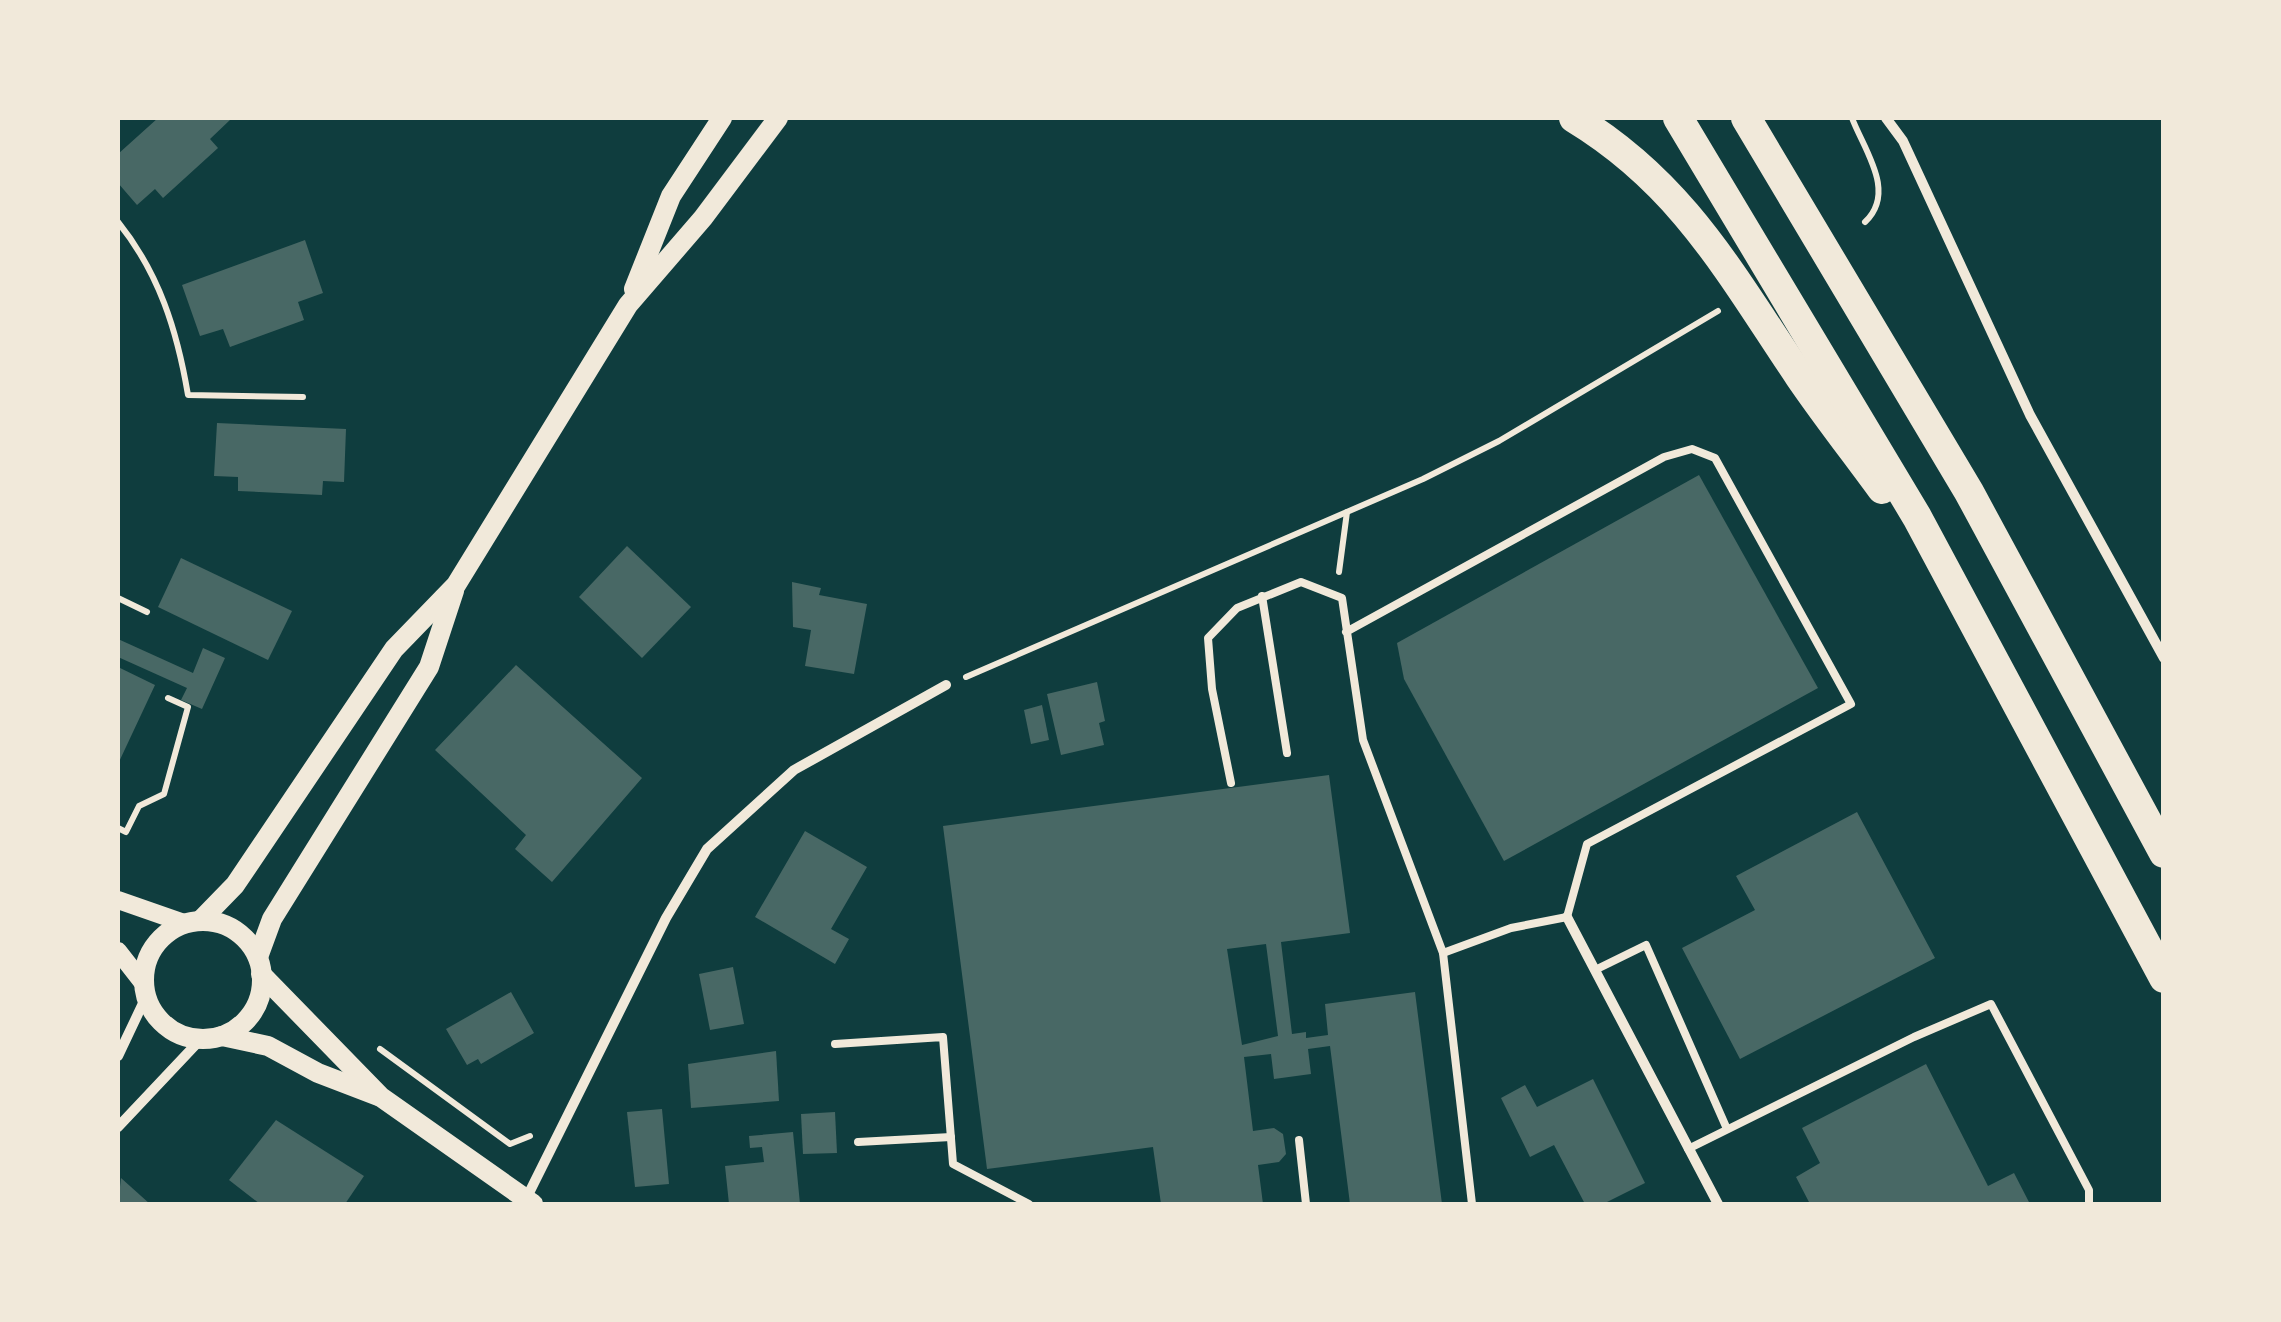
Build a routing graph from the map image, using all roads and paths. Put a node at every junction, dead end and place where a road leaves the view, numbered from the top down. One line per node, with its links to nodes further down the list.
1 (778, 118): 10 (main road)
2 (1574, 118): 18 (highway)
3 (1678, 118): 18 (highway)
4 (1746, 118): 27 (highway)
5 (1852, 118): 9 (path)
6 (1886, 118): 21 (street)
7 (720, 119): 10 (main road)
8 (118, 222): 12 (path)
9 (1865, 222)
10 (628, 305): 14 (main road)
11 (1721, 310): 13 (path)
12 (303, 397)
13 (1347, 512): 17 (path); 22 (path)
14 (456, 585): 30 (main road); 33 (main road)
15 (1262, 596): 17 (lane); 24 (lane); 25 (lane)
16 (118, 598): 19 (path)
17 (1342, 598): 20 (lane)
18 (1966, 606): 35 (highway)
19 (147, 612)
20 (1346, 632): 29 (lane); 32 (lane)
21 (2164, 658)
22 (946, 685): 50 (street)
23 (168, 698): 26 (path)
24 (1287, 753)
25 (1231, 784)
26 (118, 828)
27 (2164, 853)
28 (118, 900): 30 (street)
29 (1568, 917): 32 (lane); 34 (street)
30 (192, 922): 33 (main road); 36 (main road)
31 (118, 951): 36 (street)
32 (1443, 952): 53 (lane)
33 (260, 966): 37 (main road); 42 (main road)
34 (1594, 970): 44 (lane); 49 (street)
35 (2164, 978)
36 (145, 990): 38 (main road); 41 (street)
37 (222, 1036): 38 (main road); 42 (main road)
38 (201, 1039): 43 (street)
39 (368, 1040): 45 (path)
40 (835, 1044): 46 (lane)
41 (118, 1056)
42 (381, 1098): 50 (main road)
43 (118, 1127)
44 (1727, 1129): 49 (lane); 55 (lane)
45 (541, 1132)
46 (951, 1137): 48 (lane); 51 (lane)
47 (1299, 1140): 52 (lane)
48 (858, 1142)
49 (1687, 1150): 54 (street)
50 (530, 1202)
51 (1030, 1204)
52 (1306, 1204)
53 (1472, 1204)
54 (1718, 1204)
55 (2089, 1204)

